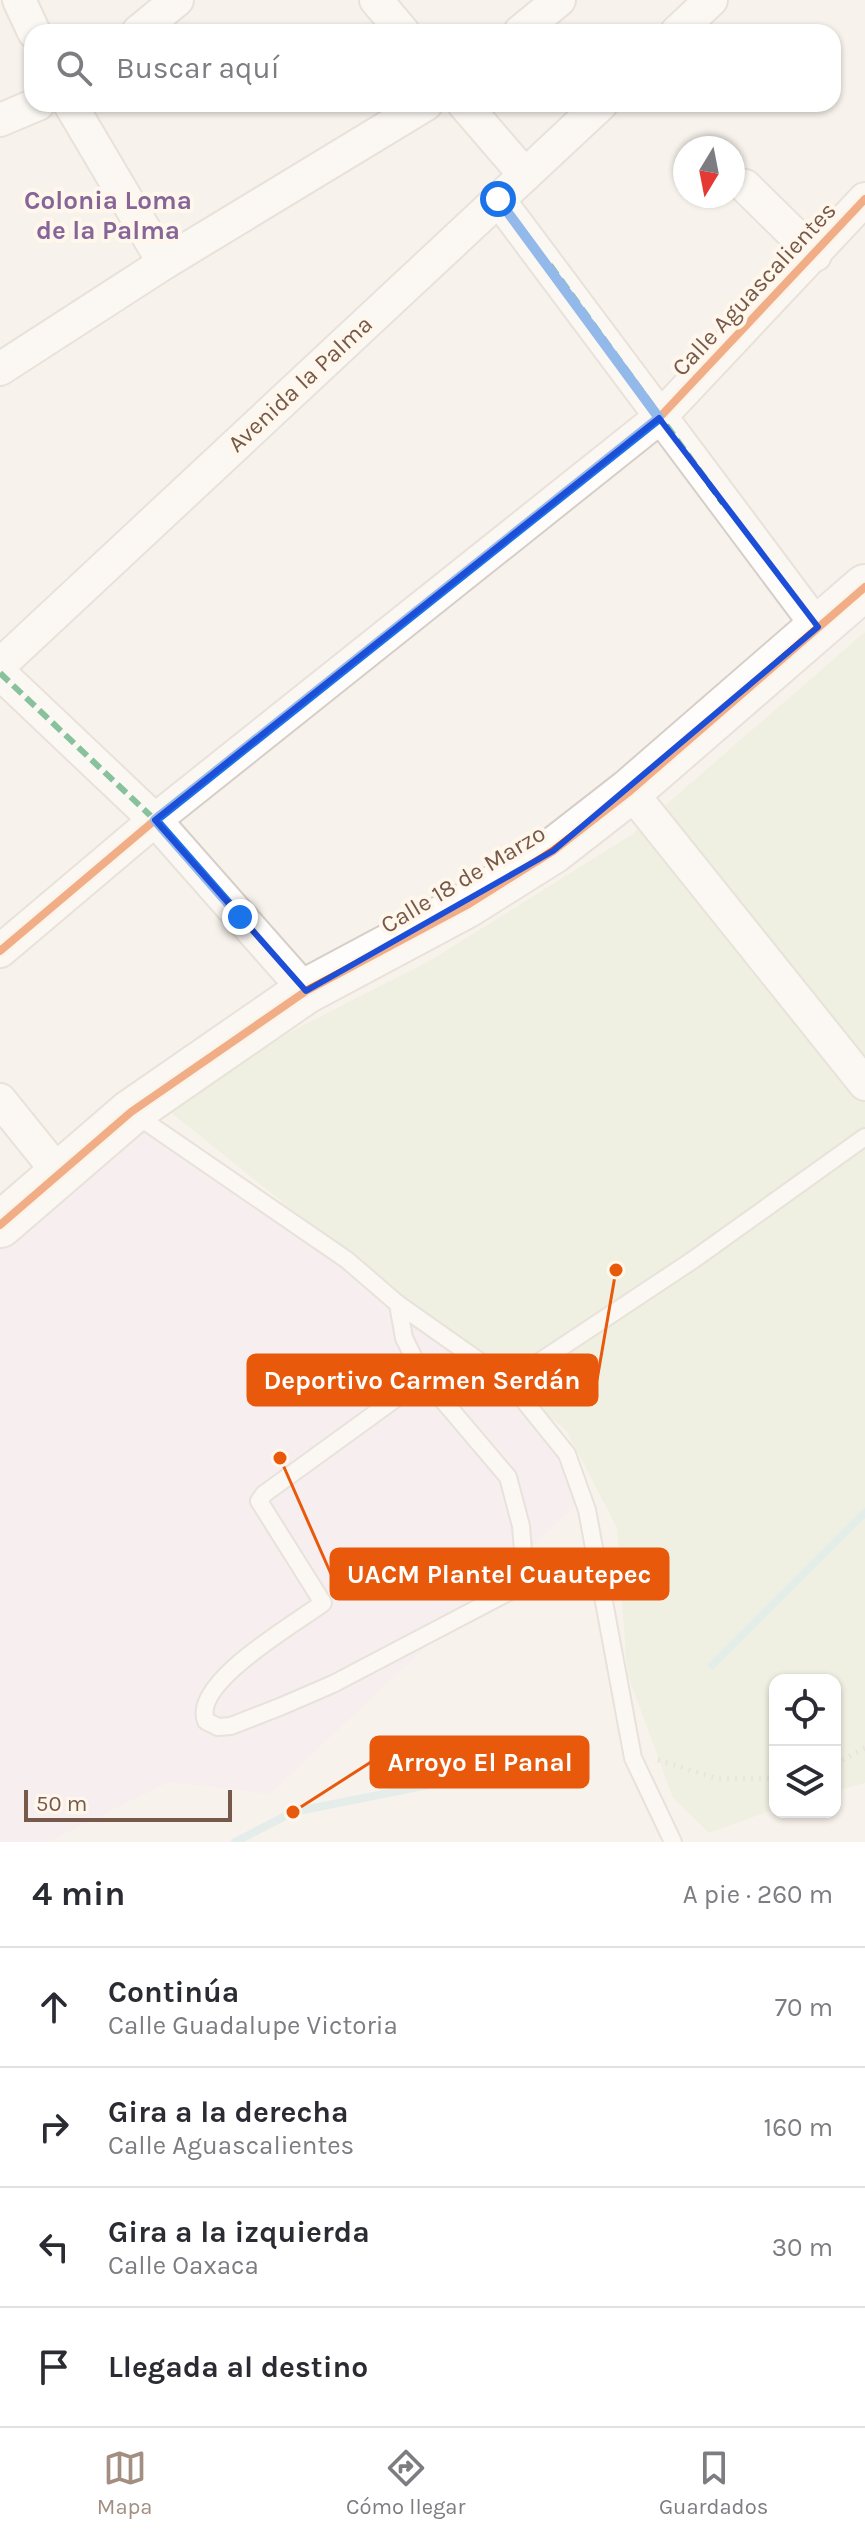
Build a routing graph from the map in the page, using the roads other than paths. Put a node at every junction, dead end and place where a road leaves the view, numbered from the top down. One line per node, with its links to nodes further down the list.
1 (19, 0): 6 (street)
2 (177, 0): 7 (street)
3 (376, 0): 8 (street)
4 (559, 0): 9 (street)
5 (711, 0): 10 (street)
6 (30, 24)
7 (148, 24)
8 (396, 24)
9 (530, 24)
10 (686, 24)
11 (24, 110): 16 (street)
12 (75, 112): 22 (street)
13 (413, 112): 22 (street)
14 (471, 112): 17 (street)
15 (592, 112): 17 (street, Avenida la Palma)
16 (0, 120)
17 (525, 175): 19 (street, Avenida la Palma)
18 (745, 186): 21 (street)
19 (498, 199): 24 (street); 27 (street, Avenida la Palma)
20 (865, 199): 21 (street, Calle Aguascalientes)
21 (815, 255): 24 (street, Calle Aguascalientes)
22 (164, 263): 23 (street)
23 (0, 369)
24 (659, 418): 26 (street); 30 (street, Calle Aguascalientes)
25 (865, 587): 26 (street, Calle 18 de Marzo)
26 (818, 627): 29 (street, Calle 18 de Marzo)
27 (0, 665)
28 (0, 673): 30 (street)
29 (630, 791): 32 (street, Calle 18 de Marzo); 33 (street)
30 (155, 820): 31 (street, Calle Aguascalientes); 32 (street)
31 (0, 951)
32 (306, 991): 35 (street, Calle 18 de Marzo)
33 (865, 1084)
34 (0, 1100): 37 (street)
35 (131, 1112): 37 (street, Calle 18 de Marzo); 39 (lane)
36 (865, 1137): 41 (lane)
37 (58, 1172): 38 (street, Calle 18 de Marzo)
38 (0, 1225)
39 (398, 1304): 40 (lane); 41 (lane)
40 (424, 1378): 40 (lane)
41 (509, 1382): 42 (lane)
42 (673, 1842)

